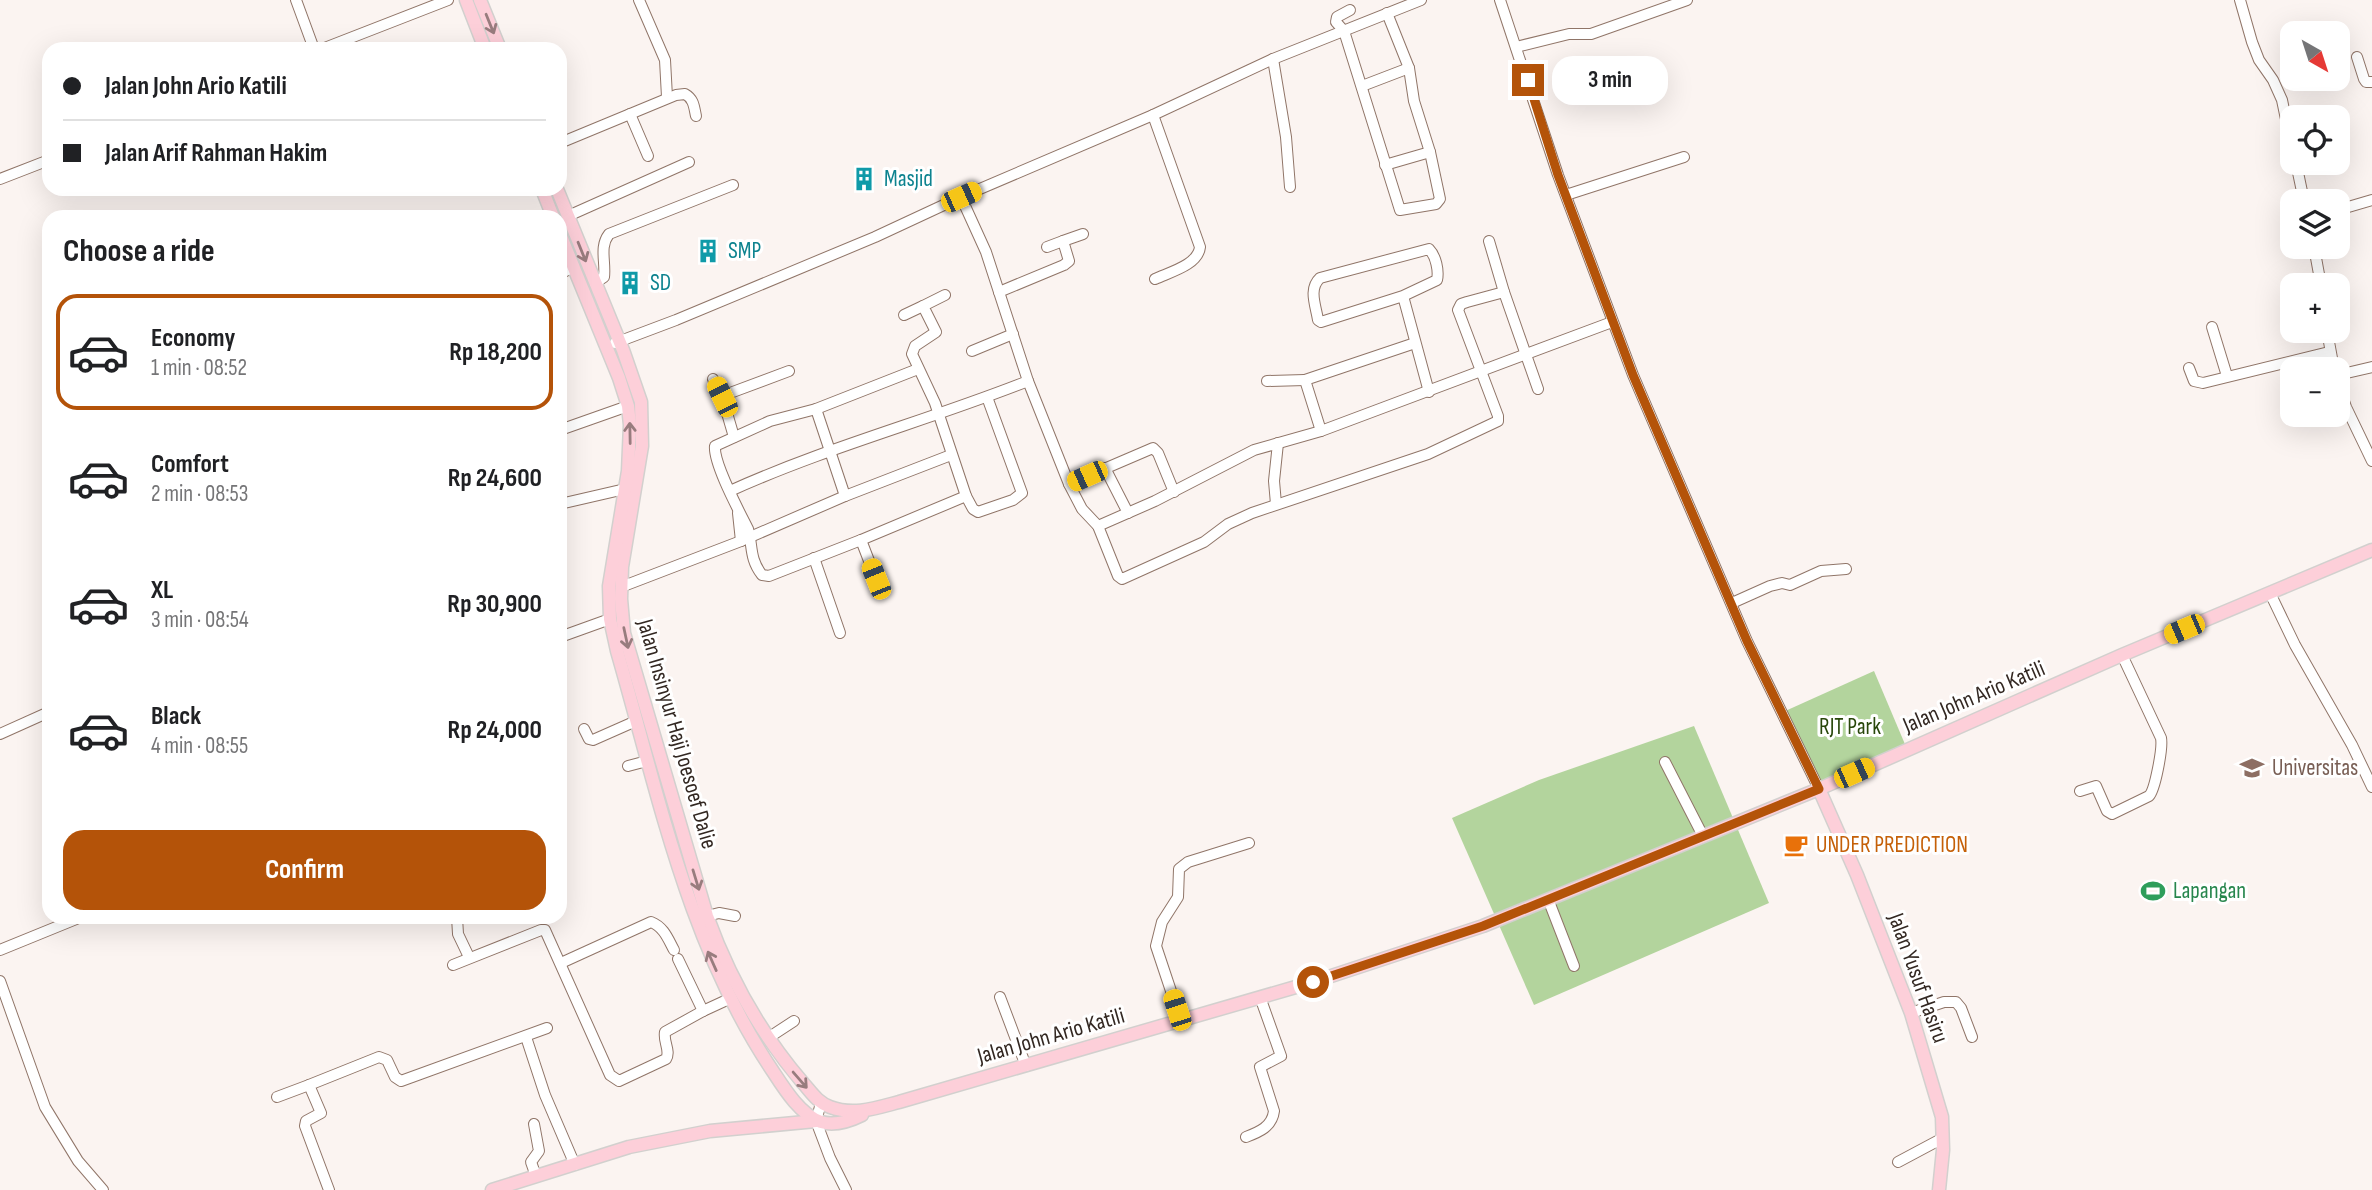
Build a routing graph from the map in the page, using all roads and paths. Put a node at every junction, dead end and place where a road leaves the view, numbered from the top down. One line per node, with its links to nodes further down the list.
1 (296, 0): 14 (street)
2 (448, 0): 15 (street)
3 (466, 0): 16 (main road)
4 (480, 0): 17 (main road, one-way to 17)
5 (639, 0): 24 (street)
6 (1421, 0): 10 (street)
7 (1500, 0): 18 (street)
8 (1687, 0): 18 (street)
9 (2240, 0): 25 (street)
10 (1409, 2): 12 (street)
11 (1350, 10): 13 (street)
12 (1387, 13): 13 (street); 21 (street)
13 (1343, 31): 20 (street); 23 (street)
14 (311, 42)
15 (340, 42)
16 (482, 42)
17 (497, 42)
18 (1517, 47): 39 (street)
19 (2357, 57): 22 (street)
20 (1273, 59): 27 (street); 38 (street)
21 (1409, 68): 23 (street); 30 (street)
22 (2372, 82)
23 (1362, 86): 35 (street)
24 (667, 97): 26 (street); 28 (street)
25 (2283, 105)
26 (630, 114): 29 (street); 31 (street)
27 (1153, 115): 40 (street); 51 (street)
28 (696, 116)
29 (567, 140)
30 (1430, 152): 35 (street); 35 (street)
31 (648, 156)
32 (1684, 158): 39 (street)
33 (689, 162): 43 (street)
34 (42, 163): 36 (street)
35 (1385, 164)
36 (0, 179)
37 (733, 185): 52 (street)
38 (1290, 187)
39 (1566, 195): 59 (street)
40 (961, 197): 53 (street); 62 (street)
41 (2372, 200): 42 (street)
42 (2350, 206)
43 (568, 216): 52 (main road, Jalan Insinyur Haji Joesoef Dalie, one-way to 52)
44 (1083, 234): 46 (street)
45 (1489, 241): 54 (street)
46 (1063, 242): 47 (street); 53 (street)
47 (1047, 247)
48 (567, 252): 49 (main road, Jalan Insinyur Haji Joesoef Dalie)
49 (573, 267): 50 (street); 65 (main road, Jalan Insinyur Haji Joesoef Dalie)
50 (567, 270)
51 (1155, 279)
52 (595, 284): 62 (main road, Jalan Insinyur Haji Joesoef Dalie)
53 (999, 292): 61 (street)
54 (1504, 292): 68 (street); 74 (street)
55 (945, 295): 57 (street)
56 (1403, 296): 56 (street); 63 (street)
57 (923, 306): 58 (street); 72 (street)
58 (904, 315)
59 (1612, 322): 68 (street); 117 (street)
60 (2212, 327): 76 (street)
61 (1013, 334): 66 (street); 79 (street)
62 (620, 342): 65 (street); 114 (main road, Jalan Insinyur Haji Joesoef Dalie)
63 (1415, 343): 78 (street); 82 (street)
64 (2328, 343): 67 (street)
65 (604, 345): 85 (main road, Jalan Insinyur Haji Joesoef Dalie)
66 (972, 351)
67 (2329, 352): 69 (street); 76 (street)
68 (1525, 354): 74 (street); 81 (street)
69 (2330, 357)
70 (2372, 367): 75 (street)
71 (2189, 368): 76 (street)
72 (918, 369): 86 (street); 87 (street)
73 (789, 371): 83 (street)
74 (1483, 372): 82 (street); 104 (street)
75 (2350, 373)
76 (2227, 376)
77 (713, 379): 83 (street)
78 (1305, 380): 80 (street); 90 (street)
79 (1028, 381): 84 (street); 97 (street)
80 (1267, 382)
81 (1538, 389)
82 (1429, 392): 90 (street)
83 (722, 397): 91 (street)
84 (987, 397): 87 (street); 102 (street)
85 (628, 406): 89 (street); 98 (main road, Jalan Insinyur Haji Joesoef Dalie, one-way to 85)
86 (816, 409): 91 (street); 93 (street)
87 (938, 414): 93 (street); 94 (street)
88 (2350, 415): 95 (street)
89 (567, 428)
90 (1321, 431): 92 (street)
91 (734, 437): 99 (street)
92 (1278, 443): 100 (street); 104 (street)
93 (830, 451): 99 (street); 101 (street)
94 (951, 455): 101 (street); 102 (street)
95 (2372, 459)
96 (1105, 468): 97 (street); 100 (street); 105 (street)
97 (1069, 484): 106 (street)
98 (625, 489): 103 (street); 118 (main road, Jalan Insinyur Haji Joesoef Dalie)
99 (730, 491): 107 (street)
100 (1174, 492): 105 (street)
101 (845, 496): 107 (street)
102 (966, 496): 108 (street)
103 (567, 502)
104 (1276, 504): 106 (street)
105 (1128, 513): 106 (street)
106 (1098, 526)
107 (746, 539): 110 (street); 114 (street)
108 (861, 540): 110 (street); 112 (street)
109 (2372, 550): 115 (main road, Jalan John Ario Katili)
110 (814, 558): 119 (street)
111 (1846, 569): 113 (street)
112 (876, 579)
113 (1790, 585): 116 (street); 117 (street)
114 (621, 587): 136 (main road, Jalan Insinyur Haji Joesoef Dalie, one-way to 136)
115 (2270, 593): 121 (main road, Jalan John Ario Katili); 129 (street)
116 (1799, 596)
117 (1732, 603): 131 (street)
118 (610, 619): 120 (street); 123 (main road, Jalan Insinyur Haji Joesoef Dalie)
119 (840, 633)
120 (567, 634)
121 (2122, 655): 131 (main road, Jalan John Ario Katili); 132 (street)
122 (42, 715): 125 (street)
123 (636, 722): 124 (street); 126 (main road, Jalan Insinyur Haji Joesoef Dalie)
124 (584, 729)
125 (0, 734)
126 (647, 761): 128 (street); 148 (main road, Jalan Insinyur Haji Joesoef Dalie, one-way to 126)
127 (1665, 762): 133 (street)
128 (628, 765)
129 (2368, 766): 130 (street)
130 (2372, 787)
131 (1819, 789): 133 (main road, Jalan John Ario Katili); 151 (main road, Jalan Yusuf Hasiru)
132 (2080, 790)
133 (1703, 836): 135 (main road, Jalan John Ario Katili)
134 (1249, 843): 153 (street)
135 (1548, 899): 144 (street); 147 (main road, Jalan John Ario Katili)
136 (708, 916): 137 (street); 157 (main road, Jalan Insinyur Haji Joesoef Dalie)
137 (735, 916)
138 (64, 924): 140 (street)
139 (457, 924): 141 (street)
140 (0, 950)
141 (469, 957): 142 (street); 143 (street)
142 (561, 963): 150 (street); 150 (street)
143 (453, 965)
144 (1574, 966)
145 (0, 981): 149 (street)
146 (1000, 997): 158 (street)
147 (1260, 998): 153 (main road, Jalan John Ario Katili); 165 (street)
148 (729, 999): 150 (street); 163 (main road, Jalan Insinyur Haji Joesoef Dalie)
149 (4, 1003): 170 (street)
150 (703, 1010)
151 (1911, 1013): 156 (street); 166 (main road, Jalan Yusuf Hasiru)
152 (794, 1021): 157 (street)
153 (1181, 1021): 158 (main road, Jalan John Ario Katili)
154 (547, 1028): 155 (street)
155 (526, 1037): 159 (street); 168 (street)
156 (1972, 1037)
157 (768, 1038): 161 (main road, Jalan Insinyur Haji Joesoef Dalie, one-way to 161)
158 (1026, 1066): 162 (main road, Jalan John Ario Katili)
159 (310, 1085): 160 (street); 171 (street)
160 (277, 1097)
161 (821, 1103): 162 (main road, Jalan John Ario Katili); 163 (street)
162 (872, 1109): 163 (main road, Jalan John Ario Katili)
163 (816, 1120): 168 (main road, Jalan John Ario Katili); 173 (street)
164 (534, 1124): 169 (street)
165 (1246, 1137)
166 (1943, 1138): 167 (street); 174 (main road, Jalan Yusuf Hasiru)
167 (1898, 1162)
168 (575, 1164): 169 (main road, Jalan John Ario Katili)
169 (536, 1176): 172 (main road, Jalan John Ario Katili)
170 (103, 1190)
171 (329, 1190)
172 (492, 1190)
173 (846, 1190)
174 (1940, 1190)

